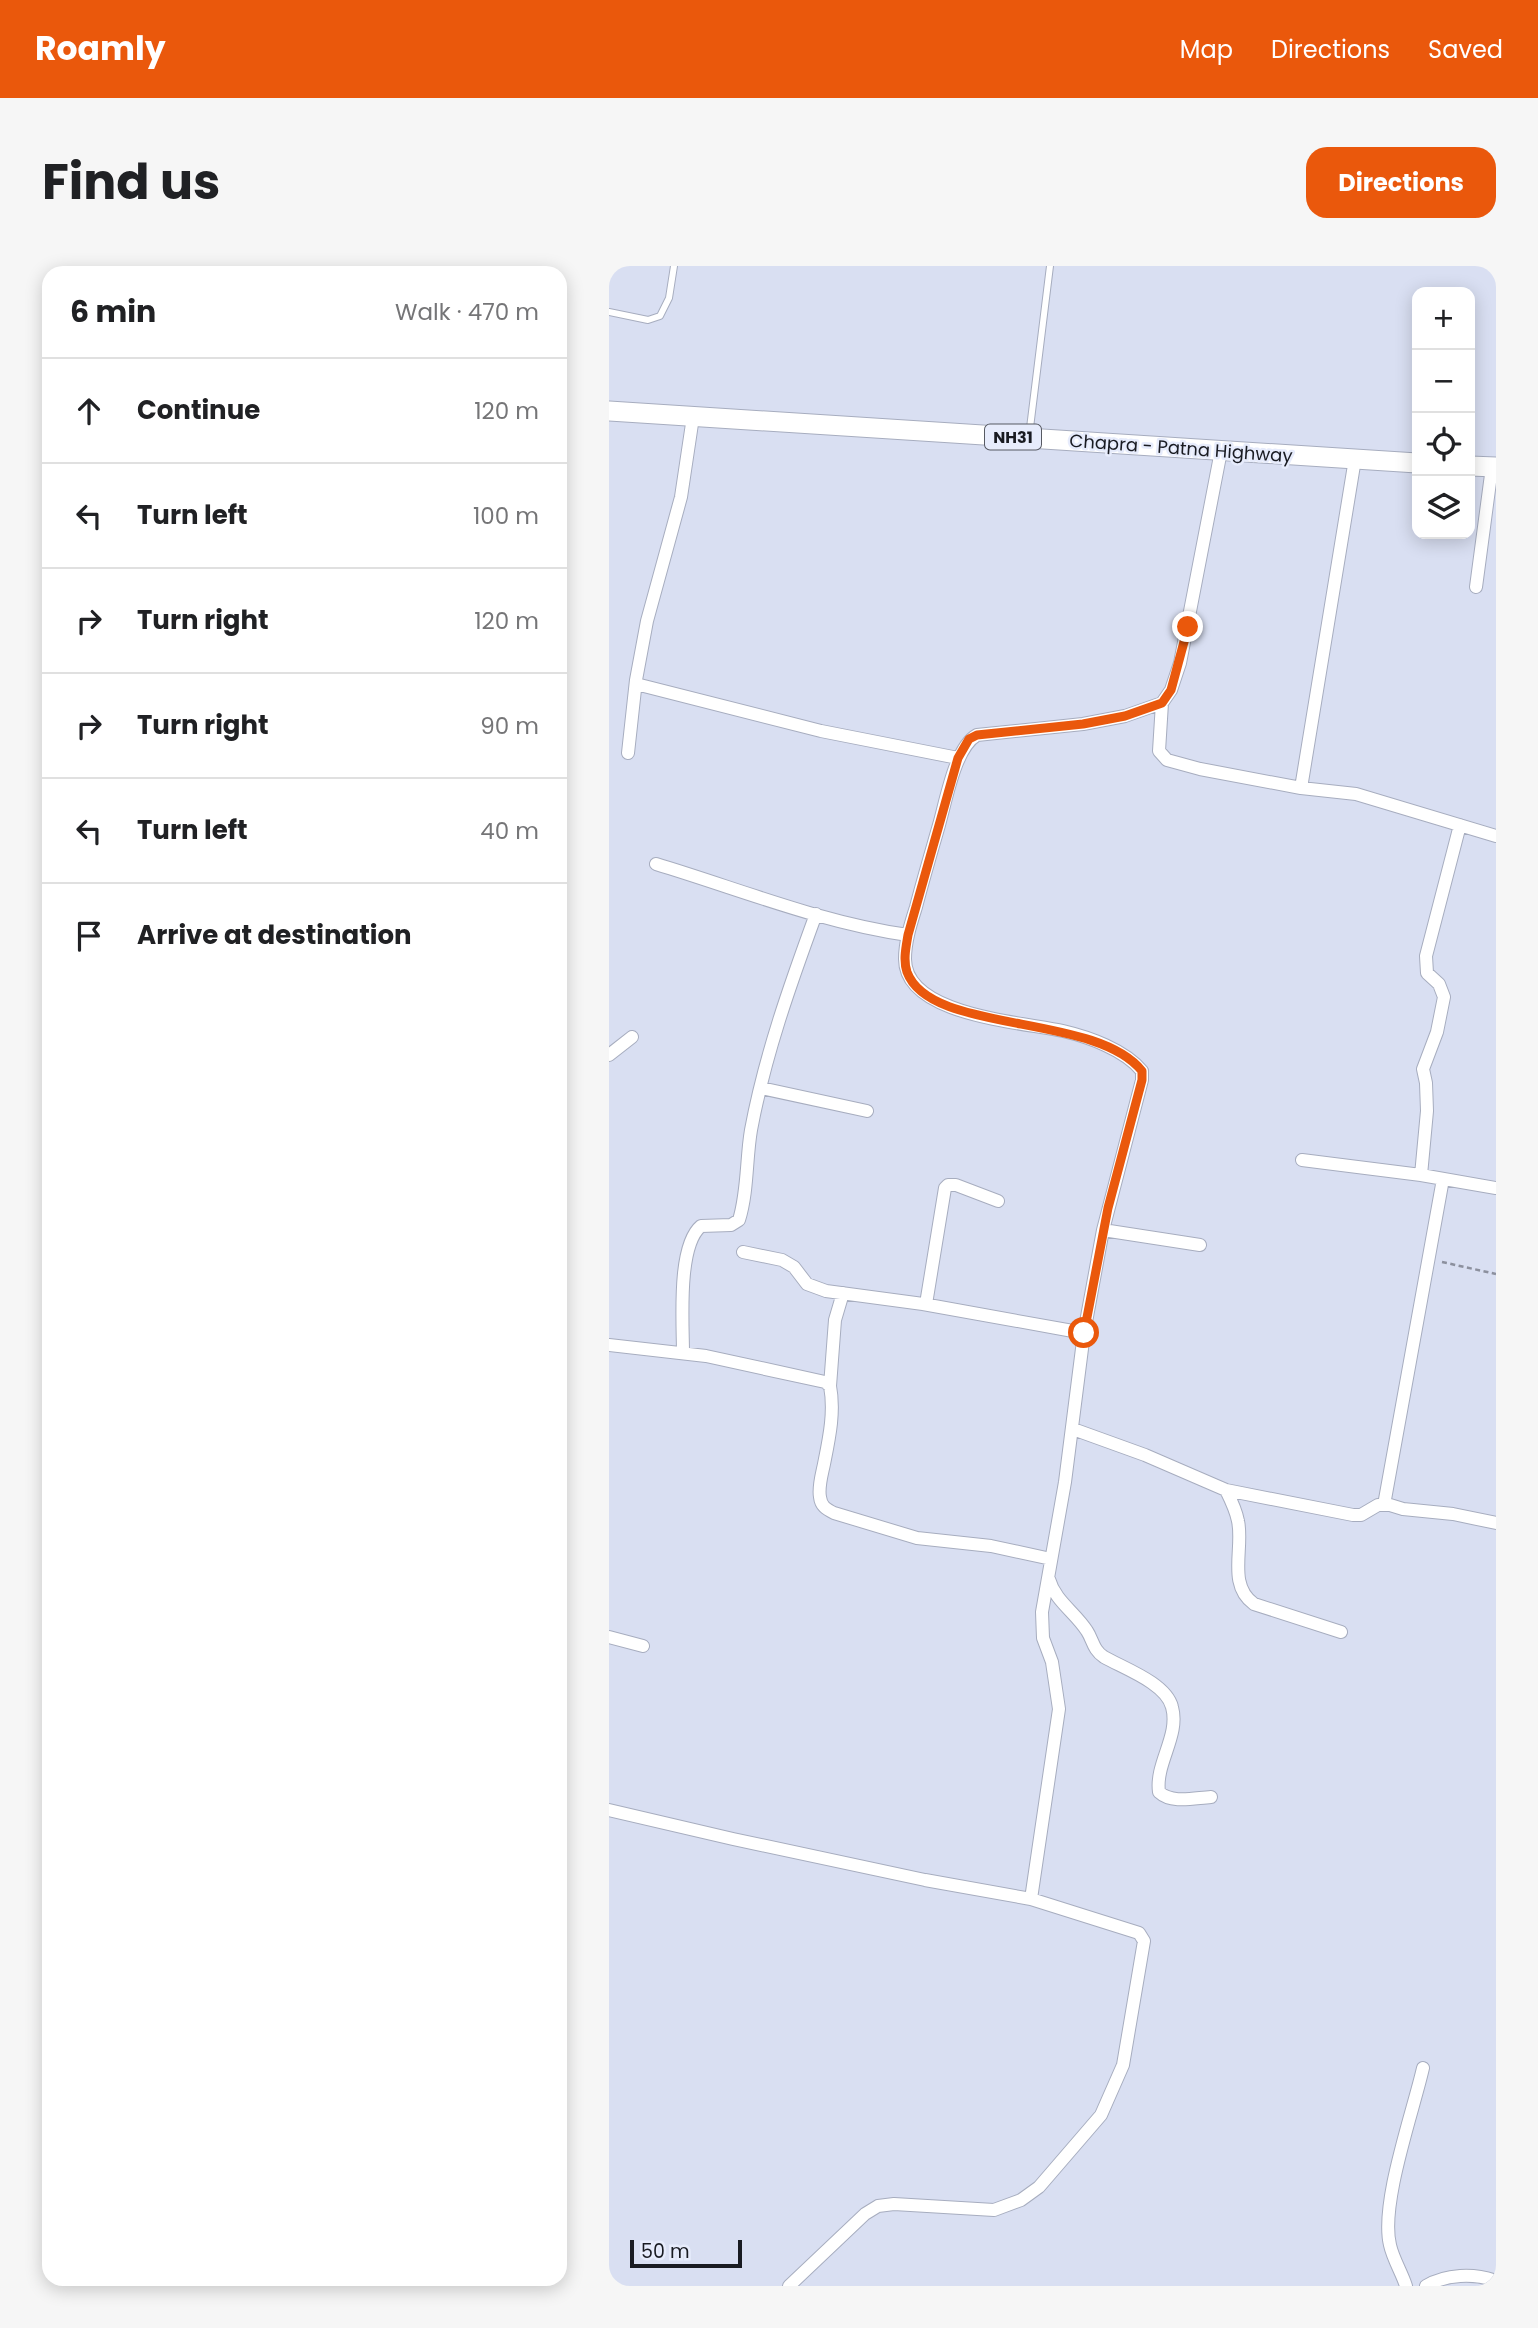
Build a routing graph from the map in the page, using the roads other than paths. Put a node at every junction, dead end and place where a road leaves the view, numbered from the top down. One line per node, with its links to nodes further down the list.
1 (674, 266): 3 (lane)
2 (1050, 266): 6 (lane)
3 (609, 312)
4 (609, 411): 5 (highway, Chapra - Patna Highway / NH31)
5 (693, 417): 6 (highway, Chapra - Patna Highway / NH31); 13 (street)
6 (1029, 438): 7 (highway, Chapra - Patna Highway / NH31)
7 (1221, 451): 8 (highway, Chapra - Patna Highway / NH31); 14 (street)
8 (1355, 459): 9 (highway, Chapra - Patna Highway / NH31); 17 (street)
9 (1412, 463)
10 (1475, 466): 11 (highway)
11 (1494, 467): 12 (street)
12 (1476, 587)
13 (636, 684): 15 (street); 16 (street)
14 (1162, 703): 16 (street); 17 (street)
15 (628, 752)
16 (958, 758): 22 (street)
17 (1301, 788): 18 (street)
18 (1460, 825): 19 (street); 28 (street)
19 (1496, 836)
20 (656, 864): 21 (street)
21 (816, 914): 22 (street); 25 (street)
22 (908, 935): 32 (street)
23 (632, 1037): 24 (street)
24 (609, 1055)
25 (761, 1088): 26 (street); 39 (street)
26 (867, 1111)
27 (1302, 1160): 28 (street)
28 (1421, 1175): 29 (street)
29 (1443, 1178): 30 (street); 43 (street)
30 (1496, 1188)
31 (998, 1201): 36 (street)
32 (1103, 1230): 33 (street); 37 (street)
33 (1200, 1245)
34 (743, 1252): 35 (street)
35 (843, 1293): 36 (street); 40 (street)
36 (926, 1304): 37 (street)
37 (1084, 1333): 41 (street)
38 (609, 1345): 39 (street)
39 (683, 1353): 40 (street)
40 (830, 1386): 45 (street)
41 (1073, 1429): 42 (street); 45 (street)
42 (1226, 1490): 43 (street); 47 (street)
43 (1384, 1505): 44 (street)
44 (1496, 1523)
45 (1051, 1559): 46 (street)
46 (1048, 1575): 50 (street); 52 (street)
47 (1341, 1632)
48 (609, 1637): 49 (street)
49 (643, 1646)
50 (1211, 1797)
51 (609, 1810): 52 (street)
52 (1031, 1899): 55 (street)
53 (1423, 2068): 56 (street)
54 (1496, 2281): 57 (street)
55 (789, 2286)
56 (1406, 2286)
57 (1426, 2286)

